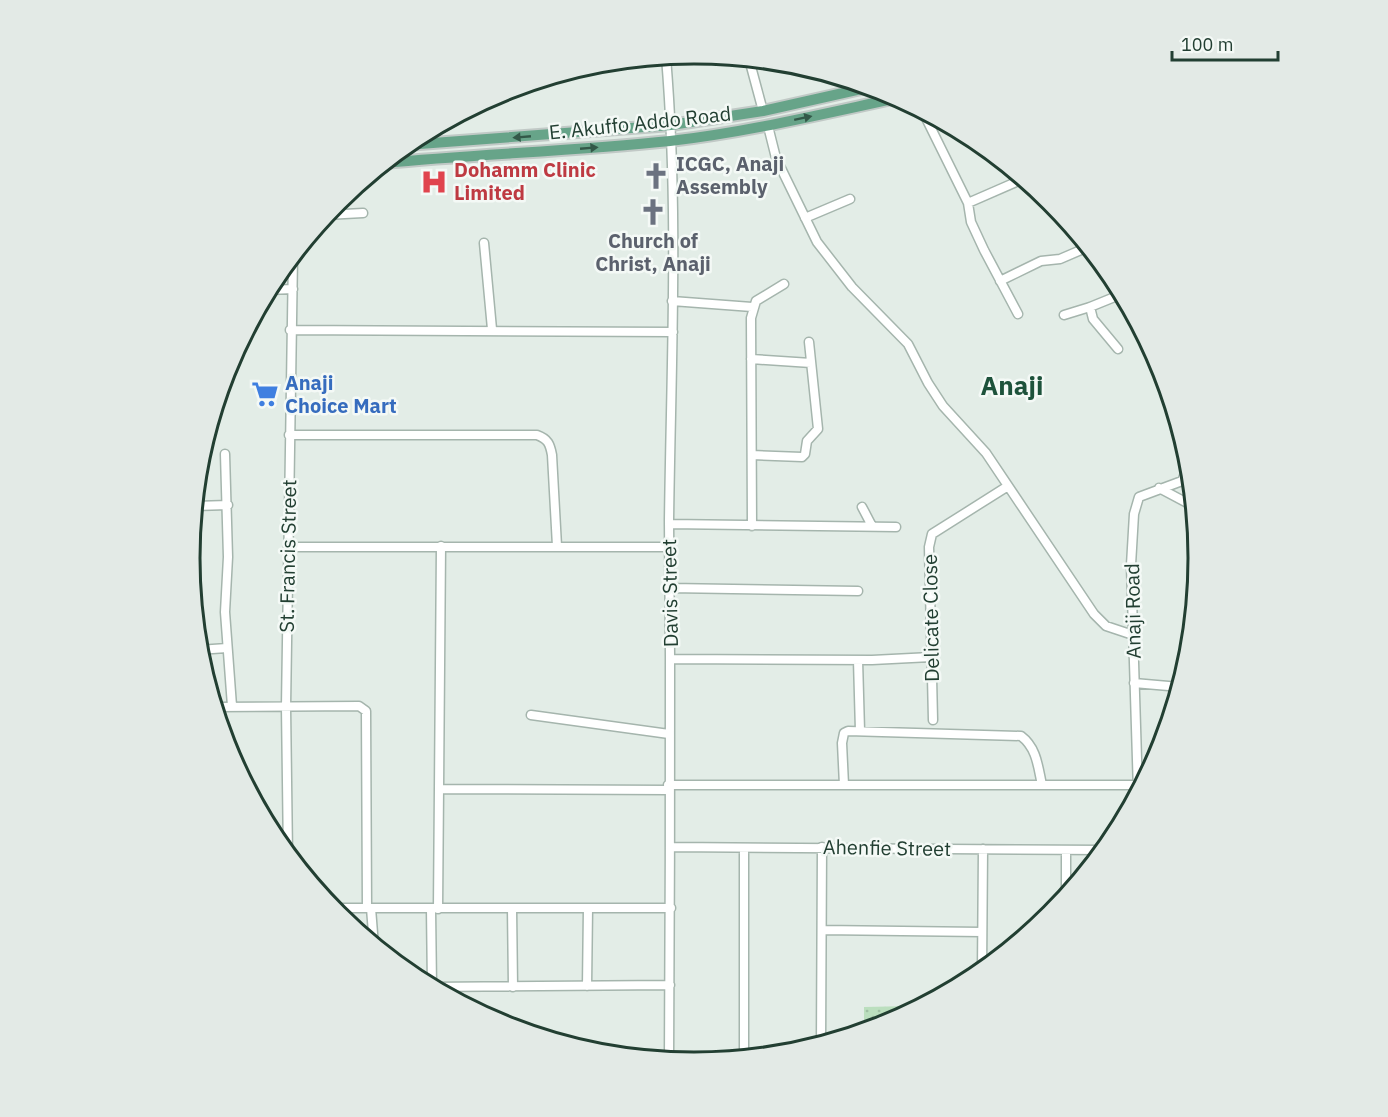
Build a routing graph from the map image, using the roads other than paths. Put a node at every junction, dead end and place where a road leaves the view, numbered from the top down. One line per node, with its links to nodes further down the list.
1 (667, 66): 7 (street, Davis Street)
2 (751, 68): 5 (street)
3 (853, 91): 5 (main road, E. Akuffo Addo Road)
4 (881, 101): 8 (main road, E. Akuffo Addo Road, one-way to 4)
5 (763, 111): 7 (main road, E. Akuffo Addo Road)
6 (929, 124): 14 (street)
7 (671, 125): 9 (street, Davis Street); 10 (main road, E. Akuffo Addo Road, one-way to 10)
8 (768, 126): 9 (main road, E. Akuffo Addo Road); 17 (street)
9 (671, 140): 11 (main road, E. Akuffo Addo Road, one-way to 9); 26 (street, Davis Street)
10 (426, 144)
11 (400, 162)
12 (1015, 183): 14 (street)
13 (850, 199): 17 (street)
14 (968, 203): 21 (street)
15 (363, 213): 16 (street)
16 (340, 214)
17 (805, 218): 42 (street)
18 (484, 243): 31 (street)
19 (1080, 251): 21 (street)
20 (293, 270): 24 (street, St. Francis Street)
21 (1000, 281): 29 (street)
22 (784, 284): 27 (street)
23 (279, 290): 24 (street)
24 (293, 290): 32 (street, St. Francis Street)
25 (1113, 298): 28 (street)
26 (672, 301): 27 (street); 33 (street, Davis Street)
27 (752, 307): 36 (street)
28 (1090, 308): 30 (street); 35 (street)
29 (1018, 314)
30 (1064, 315)
31 (492, 329): 32 (street); 33 (street)
32 (290, 330): 38 (street, St. Francis Street)
33 (673, 332): 48 (street, Davis Street)
34 (809, 342): 37 (street)
35 (1118, 349)
36 (751, 359): 37 (street); 40 (street)
37 (811, 363): 40 (street)
38 (289, 435): 53 (street); 54 (street, St. Francis Street)
39 (225, 454): 45 (street)
40 (752, 455): 49 (street)
41 (1182, 480): 43 (street, Anaji Road)
42 (1008, 486): 58 (street); 61 (street, Delicate Close)
43 (1159, 488): 44 (street); 58 (street, Anaji Road)
44 (1185, 502)
45 (228, 505): 46 (street); 59 (street)
46 (203, 506)
47 (862, 507): 50 (street)
48 (669, 524): 49 (street); 55 (street, Davis Street)
49 (753, 526): 50 (street)
50 (872, 526): 51 (street)
51 (896, 527)
52 (441, 546): 53 (street); 54 (street); 77 (street)
53 (557, 546): 55 (street)
54 (288, 547): 68 (street, St. Francis Street)
55 (669, 547): 56 (street, Davis Street)
56 (670, 588): 57 (street); 62 (street, Davis Street)
57 (858, 591)
58 (1133, 635): 64 (street, Anaji Road)
59 (227, 648): 60 (street); 66 (street)
60 (208, 649)
61 (931, 657): 63 (street); 70 (street, Delicate Close)
62 (670, 659): 63 (street); 72 (street, Davis Street)
63 (858, 660): 71 (street)
64 (1134, 683): 65 (street); 73 (street, Anaji Road)
65 (1171, 686)
66 (232, 706): 67 (street); 68 (street)
67 (223, 707)
68 (286, 707): 79 (street, St. Francis Street); 88 (street)
69 (531, 715): 72 (street)
70 (933, 720)
71 (860, 731): 74 (street); 75 (street)
72 (669, 734): 76 (street, Davis Street)
73 (1138, 776)
74 (844, 785): 75 (street); 76 (street)
75 (1042, 785): 78 (street)
76 (669, 788): 77 (street); 80 (street, Davis Street)
77 (439, 789): 92 (street)
78 (1131, 789)
79 (286, 837)
80 (670, 847): 82 (street, Ahenfie Street); 91 (street, Davis Street)
81 (822, 847): 82 (street, Ahenfie Street); 83 (street, Ahenfie Street); 93 (street)
82 (744, 848): 103 (street)
83 (983, 849): 84 (street, Ahenfie Street); 94 (street)
84 (1066, 850): 85 (street, Ahenfie Street); 86 (street)
85 (1093, 850)
86 (1066, 883)
87 (345, 908): 88 (street)
88 (369, 908): 92 (street); 95 (street)
89 (512, 908): 90 (street); 92 (street); 101 (street)
90 (588, 908): 91 (street); 99 (street)
91 (671, 908): 98 (street, Davis Street)
92 (435, 909): 97 (street)
93 (822, 930): 94 (street); 102 (street)
94 (982, 932): 96 (street)
95 (372, 933)
96 (982, 959)
97 (432, 976)
98 (669, 985): 99 (street); 104 (street, Davis Street)
99 (587, 986): 101 (street)
100 (449, 987): 101 (street)
101 (513, 987)
102 (821, 1036)
103 (744, 1049)
104 (669, 1051)

